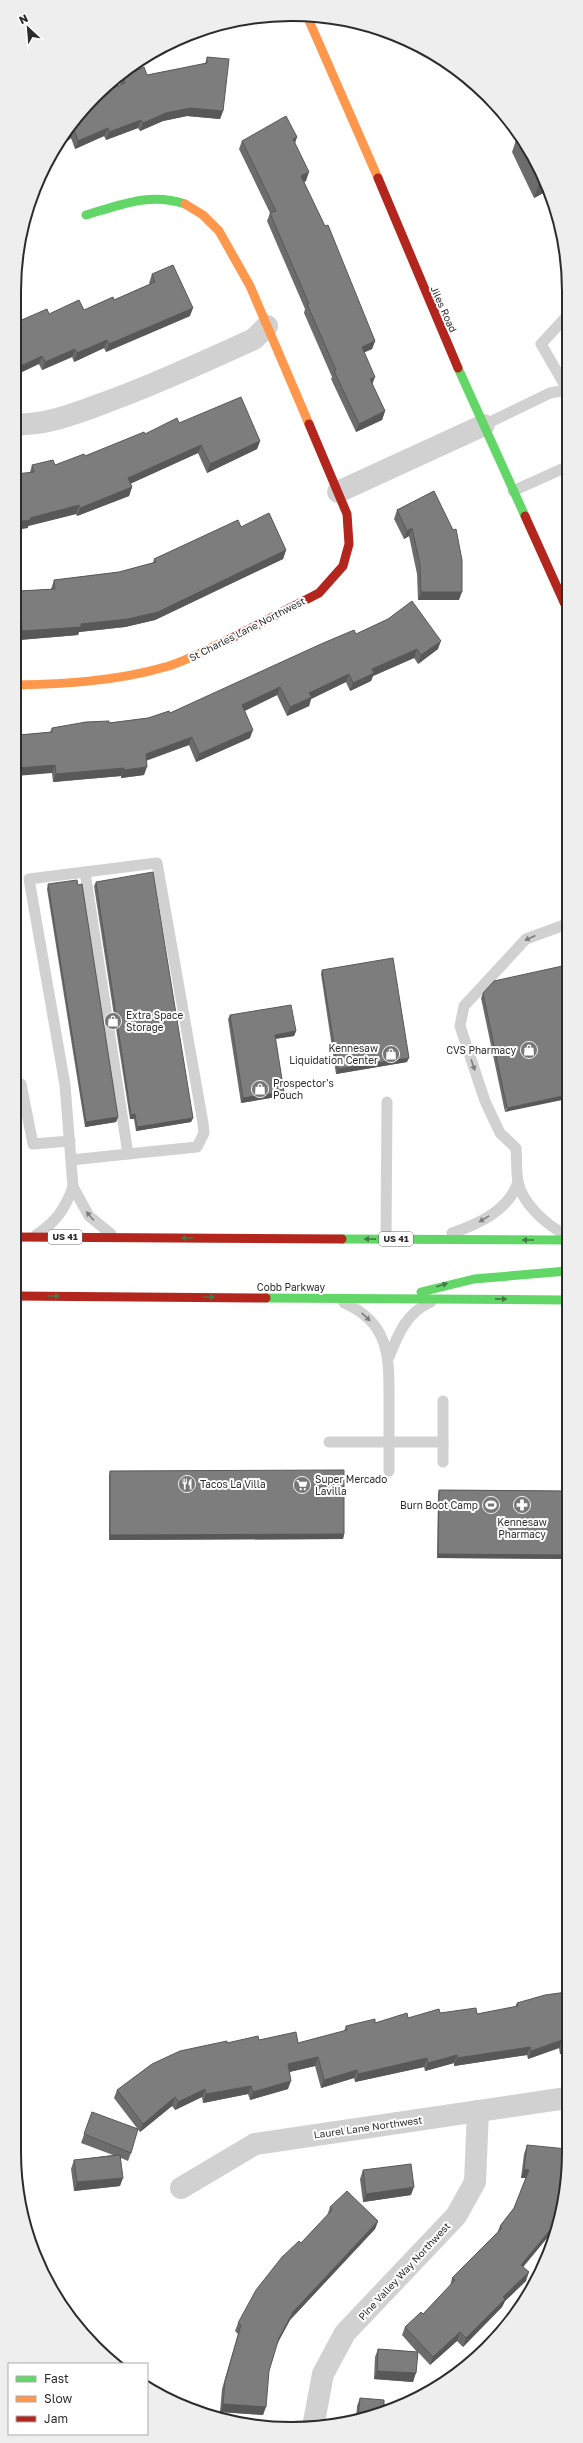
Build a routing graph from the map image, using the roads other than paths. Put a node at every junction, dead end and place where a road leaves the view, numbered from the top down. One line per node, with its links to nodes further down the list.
1 (310, 22): 8 (street, Jiles Road)
2 (86, 215): 4 (street, St Charles Lane Northwest)
3 (562, 321): 5 (lane)
4 (267, 326): 7 (street); 11 (street, St Charles Lane Northwest)
5 (562, 381)
6 (562, 391): 8 (lane)
7 (21, 424)
8 (484, 425): 10 (street, Jiles Road); 11 (street)
9 (562, 469): 10 (lane)
10 (513, 491): 12 (street, Jiles Road)
11 (338, 492): 13 (street, St Charles Lane Northwest)
12 (562, 598)
13 (21, 685)
14 (85, 872): 18 (lane); 19 (lane); 19 (lane)
15 (562, 926): 21 (lane, one-way to 21)
16 (21, 1084): 18 (lane)
17 (387, 1102): 27 (lane)
18 (70, 1141): 20 (lane)
19 (128, 1154): 20 (lane)
20 (71, 1160): 22 (lane)
21 (518, 1182): 23 (lane); 28 (lane, one-way to 28)
22 (73, 1188): 25 (lane); 26 (lane, one-way to 22)
23 (562, 1232)
24 (21, 1237): 25 (street, US 41)
25 (33, 1237): 26 (street, US 41)
26 (114, 1237): 27 (street, US 41, one-way to 26)
27 (386, 1239): 28 (street, US 41)
28 (434, 1240): 29 (street, US 41, one-way to 28)
29 (562, 1240)
30 (562, 1271): 33 (street, one-way to 30)
31 (21, 1296): 32 (street, Cobb Parkway, one-way to 32)
32 (332, 1298): 33 (street, Cobb Parkway); 36 (lane, one-way to 36)
33 (405, 1298): 34 (street, Cobb Parkway)
34 (441, 1298): 35 (street, Cobb Parkway, one-way to 35); 36 (lane)
35 (562, 1300)
36 (389, 1357): 39 (lane)
37 (443, 1401): 40 (lane)
38 (329, 1442): 39 (lane)
39 (389, 1442): 40 (lane); 42 (lane)
40 (443, 1442): 41 (lane)
41 (443, 1462)
42 (389, 1471)
43 (562, 2099): 44 (street, Laurel Lane Northwest)
44 (478, 2110): 45 (street, Laurel Lane Northwest); 46 (street, Pine Valley Way Northwest)
45 (181, 2188)
46 (314, 2421)

